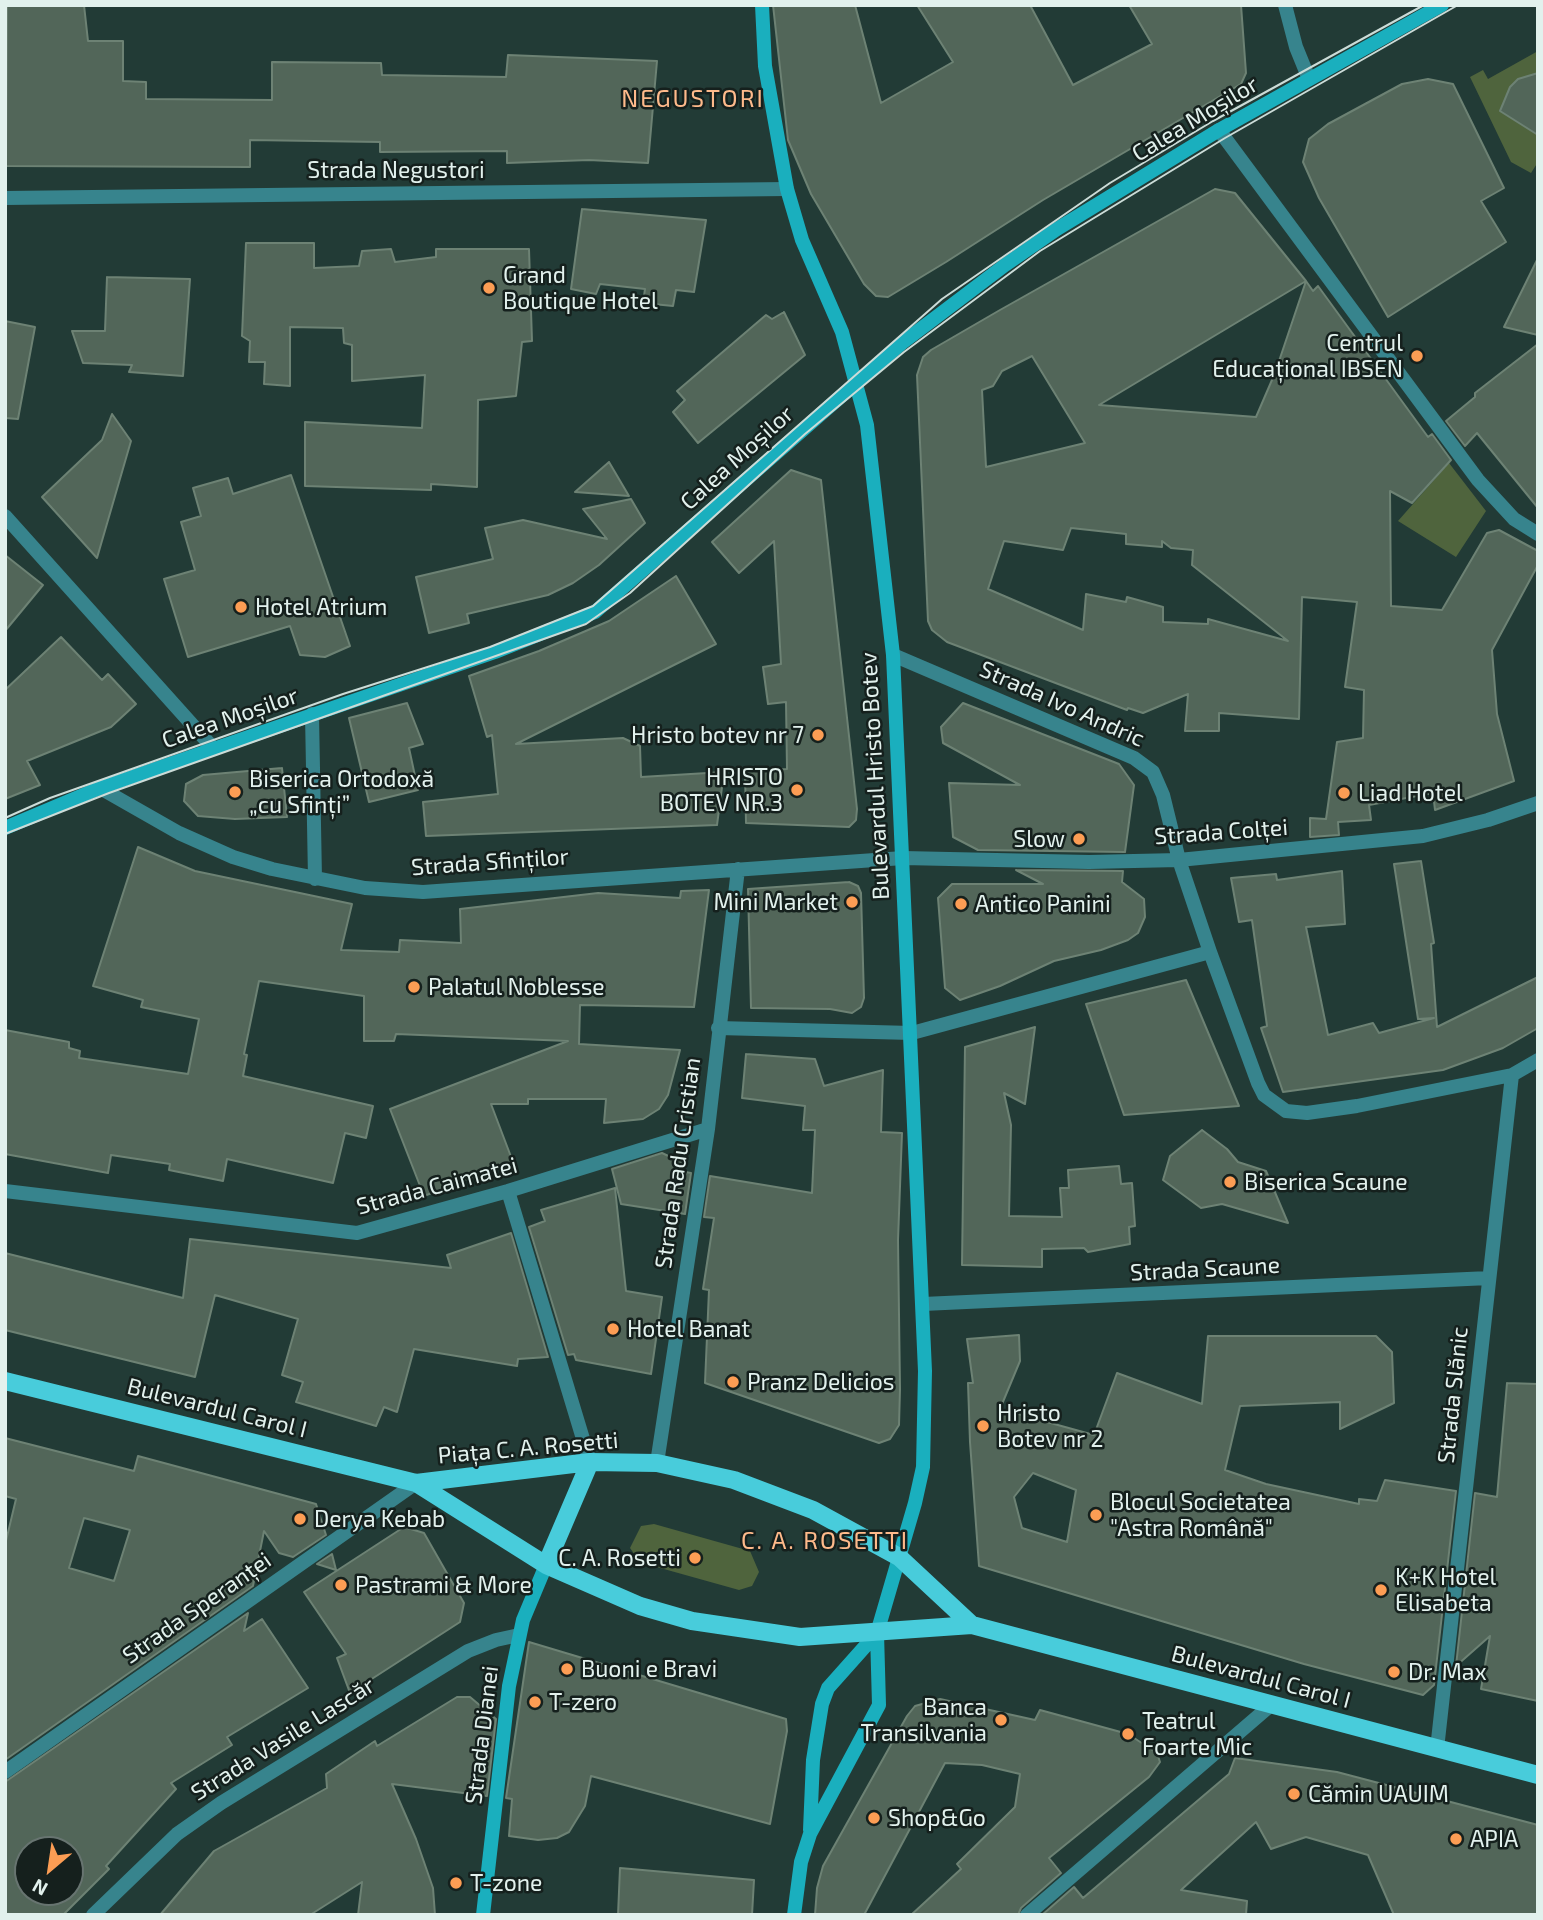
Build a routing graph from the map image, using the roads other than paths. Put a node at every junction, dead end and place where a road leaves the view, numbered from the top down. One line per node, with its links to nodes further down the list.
1 (762, 5): 6 (street, Bulevardul Hristo Botev)
2 (1284, 5): 4 (street)
3 (1442, 5): 4 (street, Calea Moșilor)
4 (1309, 79): 5 (street, Calea Moșilor)
5 (1219, 130): 8 (street, Calea Moșilor); 10 (street)
6 (787, 189): 7 (street, Strada Negustori); 8 (street, Bulevardul Hristo Botev)
7 (5, 198)
8 (857, 382): 11 (street, Bulevardul Hristo Botev); 12 (street, Calea Moșilor)
9 (5, 516): 13 (street)
10 (1538, 534)
11 (892, 655): 17 (street, Bulevardul Hristo Botev); 18 (street, Strada Ivo Andric)
12 (312, 713): 13 (street, Calea Moșilor); 20 (street)
13 (214, 748): 14 (street, Calea Moșilor)
14 (100, 788): 16 (street, Calea Moșilor); 20 (street, Strada Sfinților)
15 (1538, 803): 18 (street, Strada Colței)
16 (5, 828)
17 (903, 858): 18 (street, Strada Colței); 19 (street, Strada Sfinților); 23 (street, Bulevardul Hristo Botev)
18 (1179, 860): 21 (street, Strada Ivo Andric)
19 (738, 869): 20 (street, Strada Sfinților); 22 (street, Strada Radu Cristian)
20 (315, 879)
21 (1210, 952): 23 (street); 25 (street, Strada Ivo Andric)
22 (718, 1028): 23 (street); 26 (street, Strada Radu Cristian)
23 (912, 1033): 30 (street, Bulevardul Hristo Botev)
24 (1538, 1060): 25 (street)
25 (1512, 1075): 29 (street, Strada Slănic)
26 (708, 1129): 28 (street, Strada Caimatei); 33 (street, Strada Radu Cristian)
27 (5, 1191): 28 (street, Strada Caimatei)
28 (508, 1191): 32 (street)
29 (1489, 1278): 30 (street, Strada Scaune); 41 (street, Strada Slănic)
30 (923, 1304): 35 (street, Bulevardul Hristo Botev)
31 (5, 1381): 34 (main road, Bulevardul Carol I)
32 (590, 1462): 33 (main road, Piața C. A. Rosetti); 34 (main road, Piața C. A. Rosetti); 36 (main road)
33 (657, 1463): 35 (main road, Piața C. A. Rosetti)
34 (416, 1483): 36 (main road, Piața C. A. Rosetti); 42 (street, Strada Speranței)
35 (899, 1557): 37 (main road, Piața C. A. Rosetti); 38 (street, Bulevardul Hristo Botev)
36 (546, 1565): 38 (main road, Piața C. A. Rosetti); 39 (street, Strada Dianei)
37 (972, 1625): 38 (main road, Piața C. A. Rosetti); 40 (main road, Bulevardul Carol I)
38 (877, 1633): 44 (street); 44 (street)
39 (519, 1635): 45 (street, Strada Vasile Lascăr); 46 (street, Strada Dianei)
40 (1271, 1705): 41 (main road, Bulevardul Carol I); 48 (street)
41 (1437, 1749): 43 (main road, Bulevardul Carol I)
42 (5, 1772)
43 (1538, 1775)
44 (810, 1835): 47 (street)
45 (93, 1915)
46 (483, 1915)
47 (794, 1915)
48 (1027, 1915)

